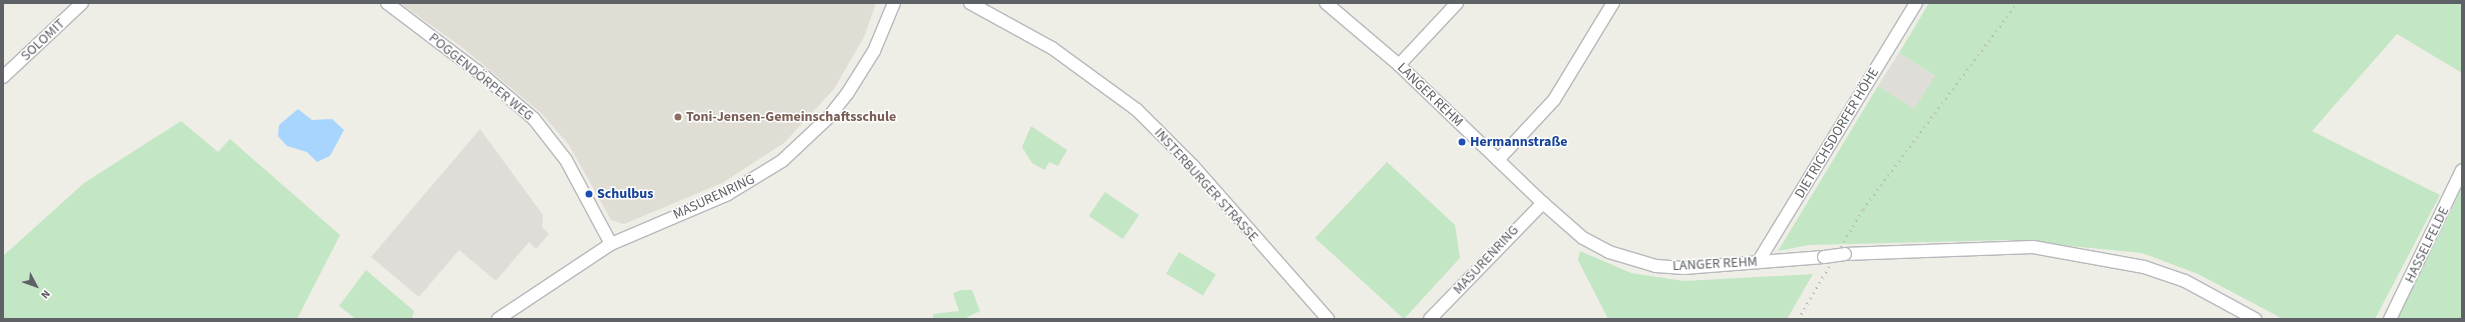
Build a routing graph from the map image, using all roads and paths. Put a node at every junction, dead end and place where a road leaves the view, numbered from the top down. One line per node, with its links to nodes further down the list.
1 (82, 3): 10 (street, SOLOMIT)
2 (387, 3): 14 (street, POGGENDÖRPER WEG)
3 (894, 3): 14 (street, MASURENRING)
4 (970, 3): 17 (street, INSTERBURGER STRASSE)
5 (1326, 3): 9 (street, LANGER REHM)
6 (1457, 3): 9 (street)
7 (1613, 3): 11 (street)
8 (1916, 3): 15 (street, DIETRICHSDORFER HÖHE)
9 (1399, 65): 11 (street, LANGER REHM)
10 (3, 77)
11 (1498, 160): 13 (street, LANGER REHM)
12 (2462, 170): 20 (street, HASSELFELDE)
13 (1543, 203): 15 (street, LANGER REHM); 18 (street, MASURENRING)
14 (611, 244): 16 (street, MASURENRING)
15 (1758, 262): 19 (street, LANGER REHM, bridge)
16 (498, 319)
17 (1328, 319)
18 (1430, 319)
19 (2255, 319)
20 (2390, 319)

